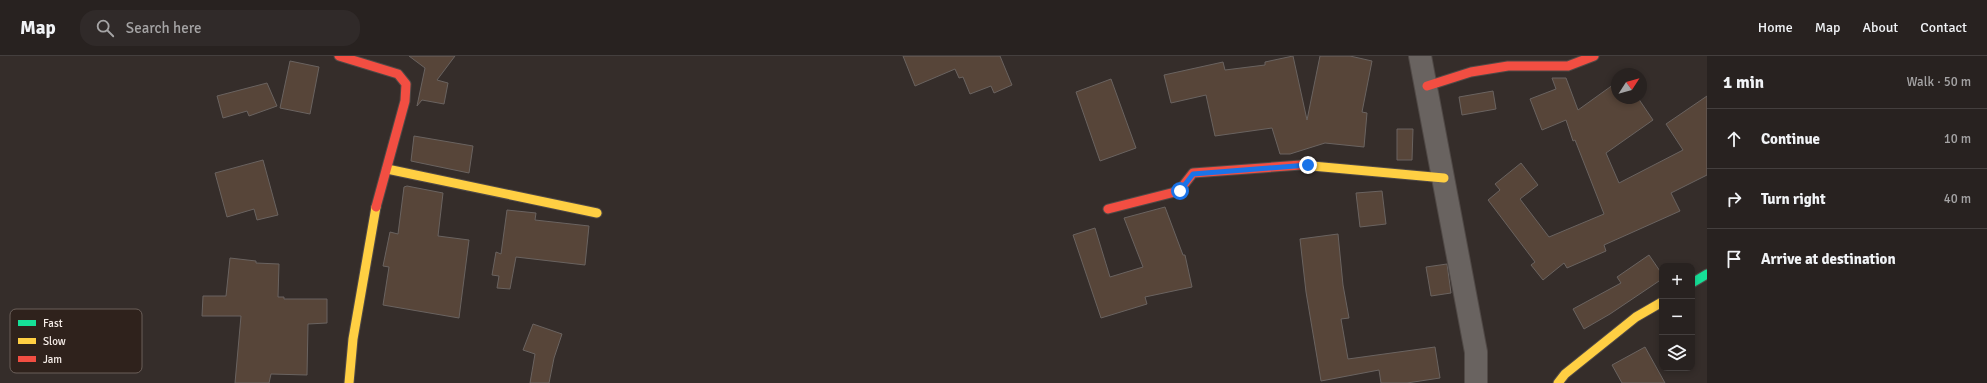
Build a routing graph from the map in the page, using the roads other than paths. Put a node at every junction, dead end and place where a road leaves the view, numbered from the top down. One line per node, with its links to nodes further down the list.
1 (339, 56): 5 (street)
2 (1420, 56): 4 (street)
3 (1594, 56): 4 (street)
4 (1427, 86): 6 (street)
5 (387, 168): 8 (street); 12 (street)
6 (1444, 178): 7 (street); 13 (street)
7 (1108, 209)
8 (596, 213)
9 (1707, 274): 10 (street)
10 (1695, 281)
11 (1659, 304): 14 (street)
12 (349, 383)
13 (1476, 383)
14 (1558, 383)

